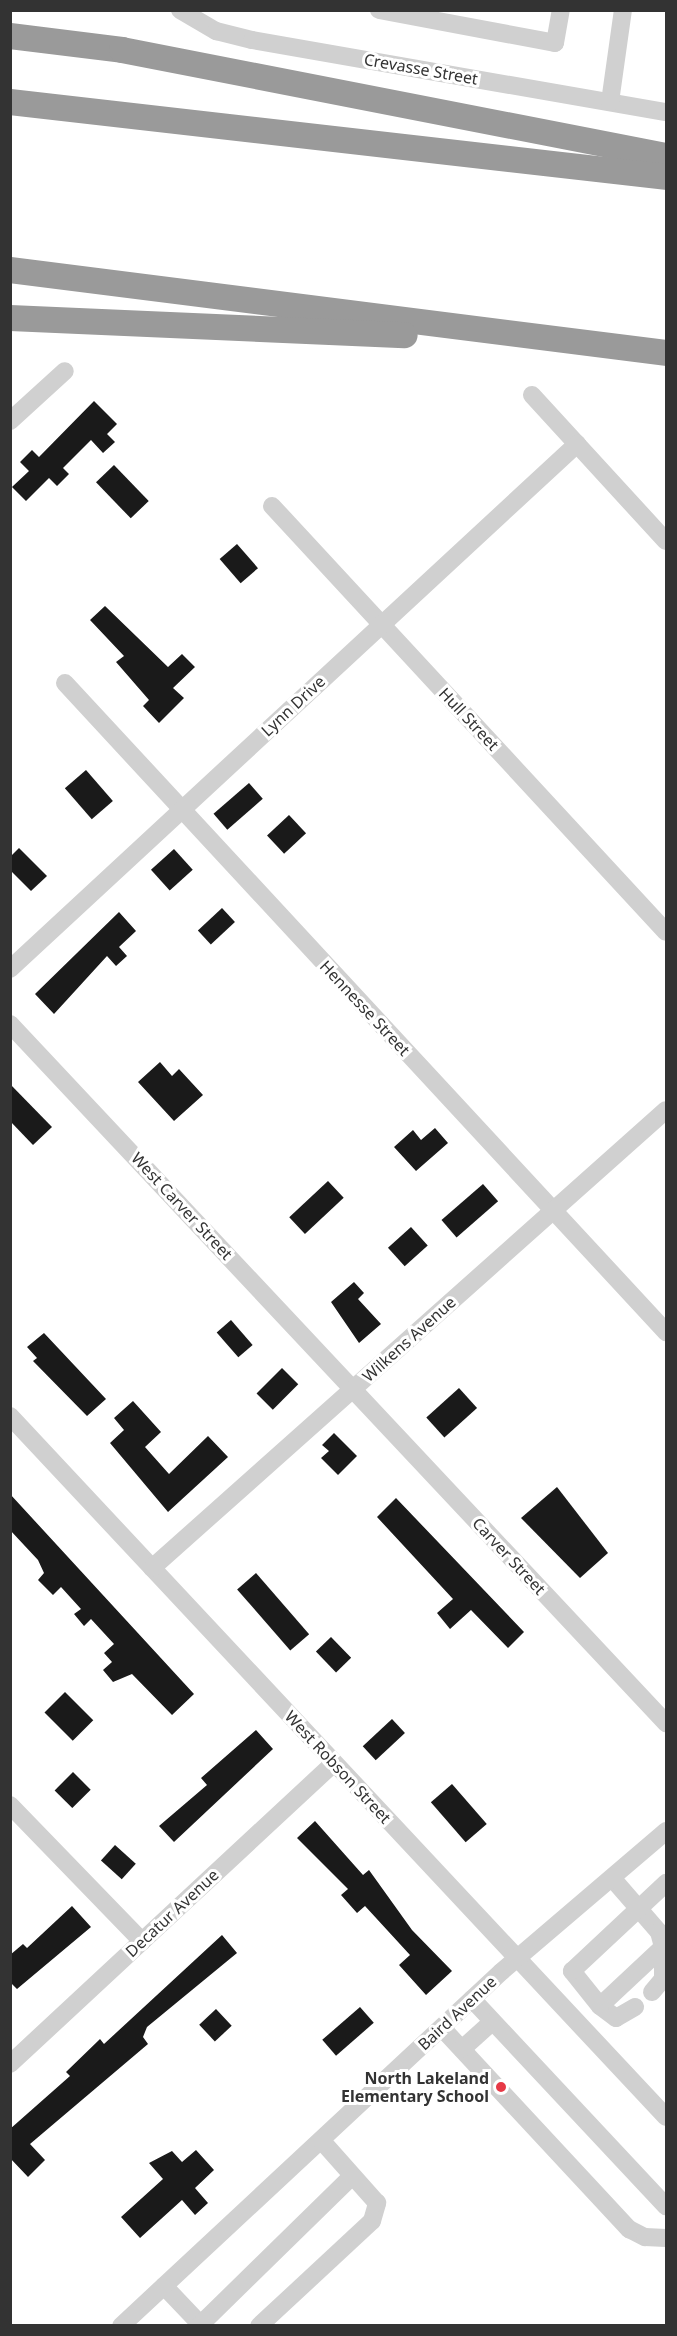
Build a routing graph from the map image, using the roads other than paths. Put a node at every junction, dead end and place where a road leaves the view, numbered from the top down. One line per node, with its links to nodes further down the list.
1 (180, 10): 8 (street, Crevasse Street)
2 (374, 10): 5 (street)
3 (561, 10): 5 (street)
4 (623, 10): 8 (street)
5 (379, 11)
6 (10, 36): 10 (highway)
7 (10, 102): 11 (highway)
8 (610, 102): 9 (street, Crevasse Street)
9 (666, 112)
10 (666, 156)
11 (666, 177)
12 (10, 270): 14 (highway)
13 (10, 318): 14 (highway)
14 (597, 344): 15 (highway)
15 (666, 353)
16 (65, 371): 18 (street)
17 (532, 395): 19 (street)
18 (10, 421)
19 (577, 444): 21 (street); 22 (street, Lynn Drive)
20 (272, 506): 22 (street, Hull Street)
21 (666, 541)
22 (381, 624): 24 (street, Lynn Drive); 25 (street, Hull Street)
23 (65, 683): 24 (street, Hennesse Street)
24 (181, 809): 26 (street, Lynn Drive); 29 (street, Hennesse Street)
25 (666, 932)
26 (10, 969)
27 (10, 1024): 31 (street, West Carver Street)
28 (666, 1110): 29 (street, Wilkens Avenue)
29 (553, 1212): 30 (street, Hennesse Street); 31 (street, Wilkens Avenue)
30 (666, 1332)
31 (352, 1389): 33 (street, Wilkens Avenue); 34 (street, Carver Street)
32 (10, 1416): 33 (street, West Robson Street)
33 (152, 1568): 35 (street, West Robson Street)
34 (666, 1724)
35 (334, 1763): 41 (street, Decatur Avenue); 43 (street, West Robson Street)
36 (10, 1804): 41 (street)
37 (666, 1831): 38 (street, Baird Avenue)
38 (612, 1878): 40 (street); 43 (street, Baird Avenue)
39 (666, 1883): 40 (street)
40 (639, 1909): 42 (street); 47 (street)
41 (142, 1941): 52 (street, Decatur Avenue)
42 (663, 1947): 44 (street); 47 (street)
43 (519, 1960): 45 (street, Baird Avenue); 50 (street, West Robson Street)
44 (652, 1992)
45 (472, 1999): 48 (street); 49 (street, Baird Avenue)
46 (635, 2007): 47 (street)
47 (603, 2010): 50 (street)
48 (492, 2022): 51 (street); 56 (street)
49 (442, 2028): 51 (street); 54 (street, Baird Avenue)
50 (586, 2032): 53 (street, West Robson Street)
51 (462, 2049): 57 (street)
52 (10, 2064)
53 (666, 2117)
54 (321, 2140): 55 (street); 58 (street, Baird Avenue)
55 (352, 2176): 60 (street); 61 (street)
56 (666, 2206)
57 (666, 2238)
58 (164, 2286): 59 (street, Baird Avenue); 60 (street)
59 (121, 2325)
60 (201, 2325)
61 (259, 2325)

